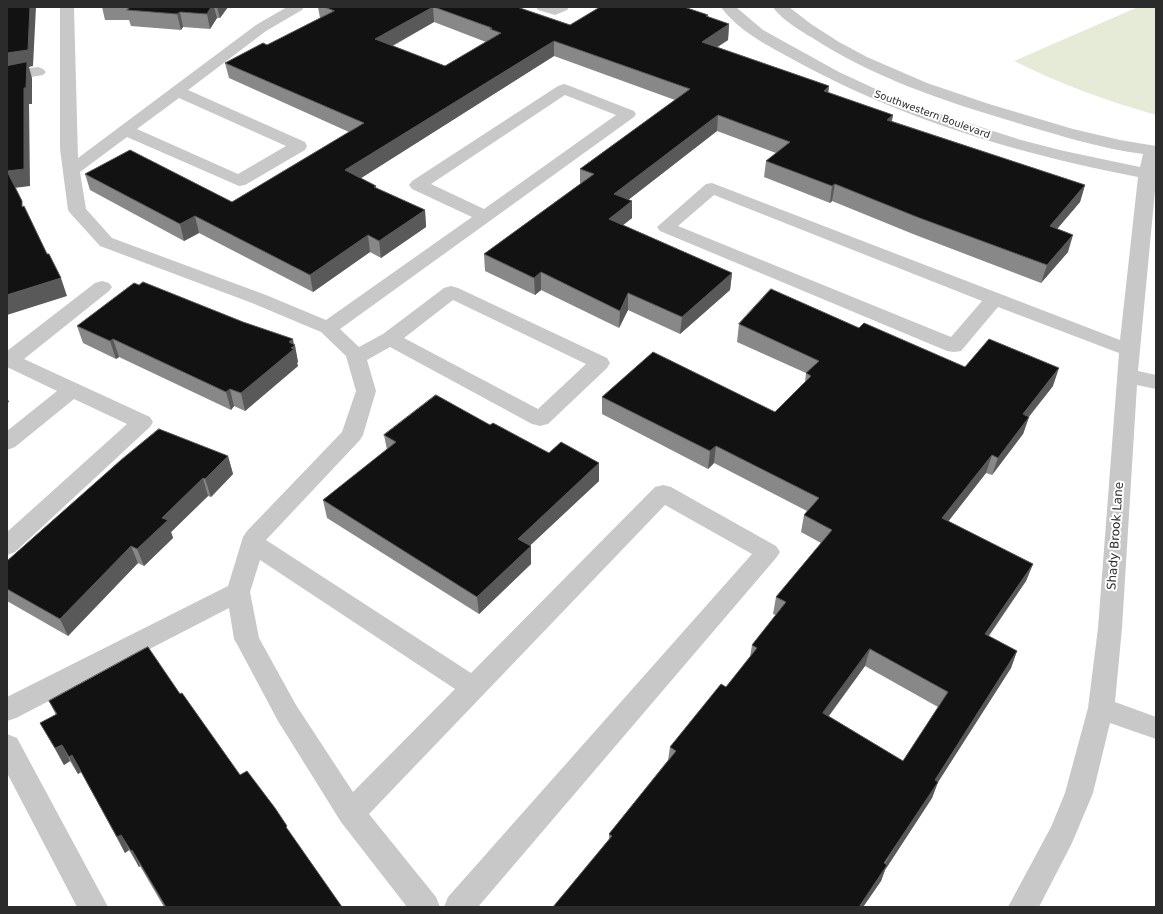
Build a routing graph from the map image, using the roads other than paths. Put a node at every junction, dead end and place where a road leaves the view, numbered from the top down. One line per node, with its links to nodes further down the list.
1 (67, 7): 12 (street)
2 (297, 7): 9 (street)
3 (543, 7): 4 (street)
4 (562, 7)
5 (728, 7): 13 (street, Southwestern Boulevard)
6 (780, 7): 11 (street, Southwestern Boulevard)
7 (38, 72): 8 (street)
8 (7, 76)
9 (177, 91): 10 (street); 10 (street)
10 (126, 130): 12 (street)
11 (1154, 151): 13 (street, Shady Brook Lane)
12 (72, 171): 17 (street)
13 (1152, 174): 19 (street, Shady Brook Lane)
14 (485, 216): 14 (street); 17 (street)
15 (102, 287): 21 (street)
16 (994, 298): 16 (street); 19 (street)
17 (328, 328): 20 (street)
18 (390, 339): 18 (street); 20 (street)
19 (1129, 350): 22 (street, Shady Brook Lane)
20 (356, 357): 26 (street)
21 (8, 360): 24 (street)
22 (1127, 376): 23 (street); 30 (street, Shady Brook Lane)
23 (1156, 382)
24 (73, 389): 25 (street); 27 (street)
25 (7, 442)
26 (254, 544): 28 (street); 29 (street)
27 (7, 546)
28 (238, 592): 31 (street); 34 (street)
29 (473, 688): 34 (street); 37 (street)
30 (1101, 708): 32 (street); 38 (street, Shady Brook Lane)
31 (7, 710)
32 (1156, 728)
33 (7, 746): 35 (street)
34 (351, 813): 36 (street)
35 (93, 907)
36 (425, 907)
37 (459, 907)
38 (1023, 907)

